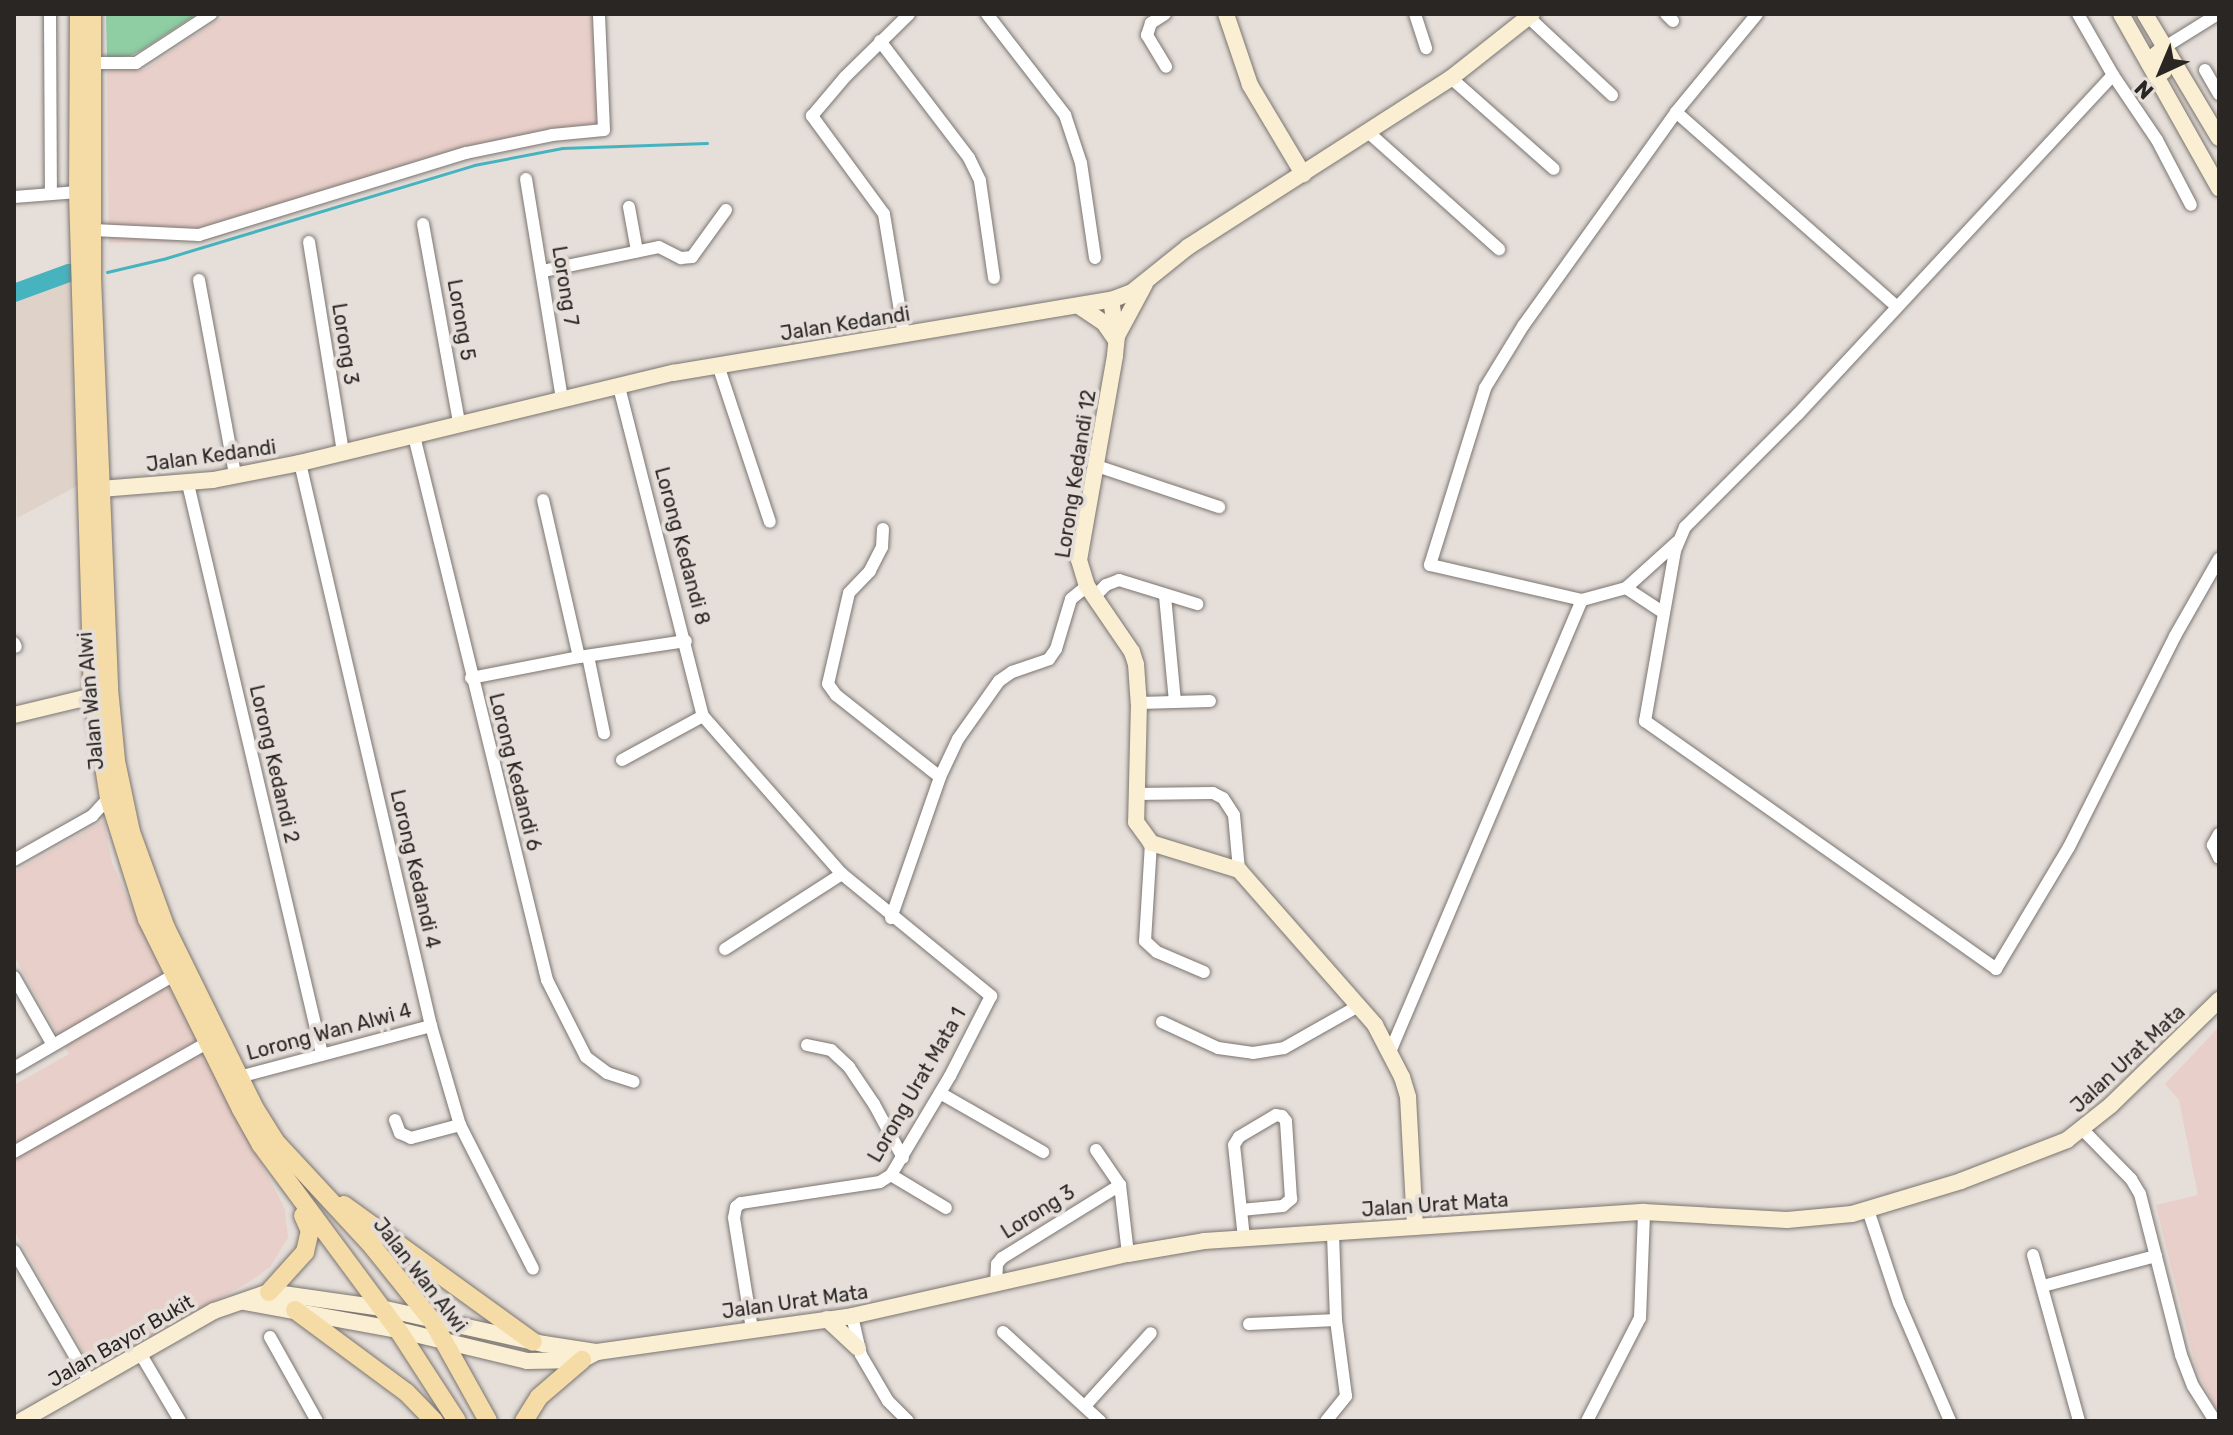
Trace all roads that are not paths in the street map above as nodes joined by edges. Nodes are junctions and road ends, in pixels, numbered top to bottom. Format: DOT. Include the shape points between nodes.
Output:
graph roads {
  1 [pos="50,14"];
  2 [pos="79,14"];
  3 [pos="92,14"];
  4 [pos="211,14"];
  5 [pos="599,14"];
  6 [pos="909,14"];
  7 [pos="987,14"];
  8 [pos="1165,14"];
  9 [pos="1226,14"];
  10 [pos="1415,14"];
  11 [pos="1757,14"];
  12 [pos="2078,14"];
  13 [pos="2121,14"];
  14 [pos="2145,14"];
  15 [pos="2218,14"];
  16 [pos="1528,15"];
  17 [pos="880,41"];
  18 [pos="2165,47"];
  19 [pos="1426,48"];
  20 [pos="92,63"];
  21 [pos="1166,67"];
  22 [pos="2205,70"];
  23 [pos="2113,75"];
  24 [pos="1451,78"];
  25 [pos="2219,94"];
  26 [pos="1612,95"];
  27 [pos="1676,112"];
  28 [pos="1368,132"];
  29 [pos="2219,138"];
  30 [pos="1554,169"];
  31 [pos="1303,174"];
  32 [pos="2219,175"];
  33 [pos="526,179"];
  34 [pos="2219,188"];
  35 [pos="78,192"];
  36 [pos="51,194"];
  37 [pos="14,197"];
  38 [pos="2191,205"];
  39 [pos="629,207"];
  40 [pos="726,210"];
  41 [pos="423,224"];
  42 [pos="93,230"];
  43 [pos="309,242"];
  44 [pos="1499,249"];
  45 [pos="637,251"];
  46 [pos="1095,258"];
  47 [pos="543,271"];
  48 [pos="86,272"];
  49 [pos="994,278"];
  50 [pos="199,280"];
  51 [pos="1146,282"];
  52 [pos="1111,300"];
  53 [pos="1079,306"];
  54 [pos="1896,306"];
  55 [pos="904,335"];
  56 [pos="1117,343"];
  57 [pos="718,365"];
  58 [pos="619,387"];
  59 [pos="562,400"];
  60 [pos="459,422"];
  61 [pos="414,436"];
  62 [pos="343,452"];
  63 [pos="300,463"];
  64 [pos="1097,466"];
  65 [pos="235,475"];
  66 [pos="188,484"];
  67 [pos="95,489"];
  68 [pos="543,500"];
  69 [pos="1219,507"];
  70 [pos="770,522"];
  71 [pos="883,529"];
  72 [pos="1679,541"];
  73 [pos="2219,559"];
  74 [pos="1626,588"];
  75 [pos="1090,592"];
  76 [pos="1165,596"];
  77 [pos="1582,600"];
  78 [pos="1197,604"];
  79 [pos="1664,613"];
  80 [pos="686,641"];
  81 [pos="583,656"];
  82 [pos="471,678"];
  83 [pos="93,696"];
  84 [pos="1175,701"];
  85 [pos="1210,701"];
  86 [pos="1139,703"];
  87 [pos="14,715"];
  88 [pos="703,716"];
  89 [pos="604,733"];
  90 [pos="622,760"];
  91 [pos="940,777"];
  92 [pos="1135,794"];
  93 [pos="109,798"];
  94 [pos="2219,834"];
  95 [pos="1151,843"];
  96 [pos="2219,858"];
  97 [pos="14,860"];
  98 [pos="1239,870"];
  99 [pos="842,874"];
  100 [pos="891,918"];
  101 [pos="725,949"];
  102 [pos="1204,972"];
  103 [pos="174,975"];
  104 [pos="14,977"];
  105 [pos="2219,1000"];
  106 [pos="1360,1005"];
  107 [pos="1162,1022"];
  108 [pos="431,1026"];
  109 [pos="207,1043"];
  110 [pos="53,1045"];
  111 [pos="807,1045"];
  112 [pos="1390,1052"];
  113 [pos="322,1054"];
  114 [pos="14,1068"];
  115 [pos="239,1077"];
  116 [pos="634,1082"];
  117 [pos="940,1093"];
  118 [pos="395,1120"];
  119 [pos="460,1125"];
  120 [pos="2083,1130"];
  121 [pos="1096,1150"];
  122 [pos="14,1152"];
  123 [pos="1043,1152"];
  124 [pos="903,1158"];
  125 [pos="891,1175"];
  126 [pos="284,1177"];
  127 [pos="1120,1185"];
  128 [pos="328,1195"];
  129 [pos="946,1208"];
  130 [pos="1241,1210"];
  131 [pos="1868,1210"];
  132 [pos="1644,1212"];
  133 [pos="1415,1227"];
  134 [pos="1333,1233"];
  135 [pos="1244,1237"];
  136 [pos="14,1251"];
  137 [pos="1128,1254"];
  138 [pos="2033,1255"];
  139 [pos="2156,1256"];
  140 [pos="533,1269"];
  141 [pos="996,1284"];
  142 [pos="2043,1286"];
  143 [pos="269,1292"];
  144 [pos="244,1302"];
  145 [pos="381,1308"];
  146 [pos="295,1310"];
  147 [pos="852,1316"];
  148 [pos="827,1319"];
  149 [pos="1336,1320"];
  150 [pos="433,1322"];
  151 [pos="1249,1324"];
  152 [pos="752,1329"];
  153 [pos="398,1330"];
  154 [pos="1003,1332"];
  155 [pos="1151,1333"];
  156 [pos="270,1337"];
  157 [pos="533,1342"];
  158 [pos="447,1343"];
  159 [pos="858,1348"];
  160 [pos="140,1353"];
  161 [pos="589,1356"];
  162 [pos="90,1382"];
  163 [pos="1085,1406"];
  164 [pos="893,1416"];
  165 [pos="39,1417"];
  166 [pos="1098,1420"];
  167 [pos="21,1421"];
  168 [pos="180,1421"];
  169 [pos="317,1421"];
  170 [pos="434,1421"];
  171 [pos="457,1421"];
  172 [pos="488,1421"];
  173 [pos="524,1421"];
  174 [pos="908,1421"];
  175 [pos="1326,1421"];
  176 [pos="1587,1421"];
  177 [pos="1950,1421"];
  178 [pos="2079,1421"];
  179 [pos="2215,1421"];
  1 -- 36 [label="street"];
  2 -- 35 [label="main road, Jalan Wan Alwi"];
  3 -- 20 [label="main road, Jalan Wan Alwi"];
  4 -- 20 [label="street" via="136,63"];
  5 -- 42 [label="street" via="604,130 466,153 199,235"];
  6 -- 17 [label="street"];
  7 -- 46 [label="street" via="1065,115 1081,163"];
  8 -- 21 [label="street" via="1151,23 1147,35"];
  9 -- 31 [label="street" via="1263,113"];
  10 -- 19 [label="street"];
  11 -- 27 [label="street"];
  12 -- 23 [label="street"];
  13 -- 34 [label="street"];
  14 -- 18 [label="street"];
  15 -- 18 [label="street"];
  16 -- 24 [label="street, Jalan Kedandi"];
  16 -- 26 [label="street"];
  17 -- 49 [label="street" via="969,158 980,181"];
  17 -- 55 [label="street" via="812,116 884,214"];
  18 -- 29 [label="street"];
  18 -- 32 [label="street" via="2158,51 2158,59"];
  20 -- 42 [label="main road, Jalan Wan Alwi"];
  22 -- 25 [label="street"];
  23 -- 38 [label="street" via="2157,140"];
  23 -- 54 [label="street"];
  24 -- 28 [label="street, Jalan Kedandi"];
  24 -- 30 [label="street"];
  27 -- 54 [label="street"];
  27 -- 77 [label="street" via="1523,326 1485,388 1430,565"];
  28 -- 31 [label="street, Jalan Kedandi"];
  28 -- 44 [label="street"];
  31 -- 51 [label="street, Jalan Kedandi" via="1188,247"];
  33 -- 47 [label="street, Lorong 7"];
  35 -- 36 [label="street"];
  35 -- 48 [label="main road, Jalan Wan Alwi"];
  36 -- 37 [label="street"];
  39 -- 45 [label="street"];
  40 -- 45 [label="street" via="692,257 681,258 664,248"];
  41 -- 60 [label="street, Lorong 5"];
  42 -- 48 [label="main road, Jalan Wan Alwi"];
  43 -- 62 [label="street, Lorong 3"];
  45 -- 47 [label="street"];
  47 -- 59 [label="street, Lorong 7"];
  48 -- 67 [label="main road, Jalan Wan Alwi"];
  50 -- 65 [label="street"];
  51 -- 52 [label="street, Jalan Kedandi"];
  51 -- 56 [label="street"];
  52 -- 53 [label="street, Jalan Kedandi"];
  52 -- 56 [label="street, Lorong Kedandi 12"];
  53 -- 55 [label="street, Jalan Kedandi"];
  53 -- 56 [label="street" via="1110,330"];
  54 -- 72 [label="street" via="1798,414 1700,510"];
  55 -- 57 [label="street, Jalan Kedandi"];
  56 -- 64 [label="street, Lorong Kedandi 12"];
  57 -- 58 [label="street, Jalan Kedandi"];
  57 -- 70 [label="street"];
  58 -- 59 [label="street, Jalan Kedandi"];
  58 -- 80 [label="street, Lorong Kedandi 8"];
  59 -- 60 [label="street, Jalan Kedandi"];
  60 -- 61 [label="street, Jalan Kedandi"];
  61 -- 62 [label="street, Jalan Kedandi"];
  61 -- 82 [label="street, Lorong Kedandi 6"];
  62 -- 63 [label="street, Jalan Kedandi"];
  63 -- 65 [label="street, Jalan Kedandi"];
  63 -- 108 [label="street, Lorong Kedandi 4"];
  64 -- 69 [label="street"];
  64 -- 75 [label="street, Lorong Kedandi 12" via="1079,560"];
  65 -- 66 [label="street, Jalan Kedandi"];
  66 -- 67 [label="street, Jalan Kedandi"];
  66 -- 113 [label="street, Lorong Kedandi 2"];
  67 -- 83 [label="main road, Jalan Wan Alwi"];
  67 -- 115 [label="main road, Jalan Wan Alwi" via="112,729 129,821 166,928"];
  68 -- 81 [label="street"];
  71 -- 91 [label="street" via="882,547 870,571 849,593 828,684"];
  72 -- 74 [label="street"];
  72 -- 79 [label="street"];
  73 -- 79 [label="street" via="2069,847 1996,969 1645,721"];
  74 -- 77 [label="street"];
  74 -- 79 [label="street"];
  75 -- 76 [label="street" via="1119,580"];
  75 -- 86 [label="street" via="1132,652"];
  75 -- 91 [label="street, Lorong Kedandi 12" via="1071,599 1049,659 1012,672 989,692"];
  76 -- 78 [label="street"];
  76 -- 84 [label="street"];
  77 -- 112 [label="street"];
  80 -- 81 [label="street"];
  80 -- 88 [label="street, Lorong Kedandi 8"];
  81 -- 82 [label="street"];
  81 -- 89 [label="street"];
  82 -- 116 [label="street, Lorong Kedandi 6" via="553,998 586,1057 607,1073"];
  83 -- 87 [label="street"];
  83 -- 93 [label="main road, Jalan Wan Alwi"];
  84 -- 85 [label="street"];
  84 -- 86 [label="street"];
  86 -- 92 [label="street"];
  88 -- 90 [label="street"];
  88 -- 99 [label="street, Lorong Urat Mata 1"];
  91 -- 100 [label="street, Lorong Kedandi 12"];
  92 -- 95 [label="street" via="1139,830"];
  92 -- 98 [label="street" via="1213,793 1223,798 1234,815"];
  93 -- 97 [label="street" via="92,816"];
  93 -- 103 [label="main road, Jalan Wan Alwi" via="133,880"];
  94 -- 96 [label="street" via="2213,845"];
  95 -- 98 [label="street"];
  95 -- 102 [label="street" via="1145,941 1157,952"];
  98 -- 106 [label="street"];
  99 -- 100 [label="street, Lorong Urat Mata 1"];
  99 -- 101 [label="street"];
  100 -- 117 [label="street, Lorong Urat Mata 1" via="991,996"];
  103 -- 109 [label="main road, Jalan Wan Alwi"];
  103 -- 110 [label="street"];
  104 -- 110 [label="street"];
  105 -- 120 [label="street, Jalan Urat Mata"];
  106 -- 107 [label="street" via="1284,1048 1253,1053 1218,1048"];
  106 -- 112 [label="street"];
  108 -- 113 [label="street, Lorong Wan Alwi 4"];
  108 -- 119 [label="street, Lorong Kedandi 4"];
  109 -- 122 [label="street"];
  109 -- 126 [label="main road, Jalan Wan Alwi" via="247,1121"];
  110 -- 114 [label="street"];
  111 -- 124 [label="street" via="831,1050 849,1067"];
  112 -- 133 [label="street" via="1408,1097"];
  113 -- 115 [label="street, Lorong Wan Alwi 4"];
  115 -- 128 [label="main road, Jalan Wan Alwi" via="275,1141"];
  117 -- 123 [label="street"];
  117 -- 124 [label="street, Lorong Urat Mata 1"];
  118 -- 119 [label="street" via="400,1133 411,1138"];
  119 -- 140 [label="street, Lorong Kedandi 4"];
  120 -- 131 [label="street, Jalan Urat Mata" via="2017,1161"];
  120 -- 139 [label="street" via="2136,1187"];
  121 -- 127 [label="street"];
  124 -- 125 [label="street, Lorong Urat Mata 1"];
  125 -- 129 [label="street"];
  125 -- 152 [label="street, Lorong Urat Mata 1" via="880,1182 736,1207"];
  126 -- 143 [label="main road" via="308,1224 309,1241 296,1265"];
  126 -- 145 [label="main road, Jalan Wan Alwi"];
  127 -- 137 [label="street"];
  127 -- 141 [label="street, Lorong 3" via="1002,1258"];
  128 -- 150 [label="main road, Jalan Wan Alwi"];
  128 -- 157 [label="main road"];
  130 -- 130 [label="street" via="1236,1141 1282,1116 1291,1199 1283,1206"];
  130 -- 135 [label="street"];
  131 -- 132 [label="street, Jalan Urat Mata" via="1797,1220"];
  131 -- 177 [label="street" via="1899,1303"];
  132 -- 133 [label="street, Jalan Urat Mata"];
  132 -- 176 [label="street" via="1640,1318"];
  133 -- 134 [label="street, Jalan Urat Mata"];
  134 -- 135 [label="street, Jalan Urat Mata"];
  134 -- 149 [label="street"];
  135 -- 137 [label="street, Jalan Urat Mata"];
  136 -- 162 [label="street"];
  137 -- 141 [label="street, Jalan Urat Mata"];
  138 -- 142 [label="street"];
  139 -- 142 [label="street"];
  139 -- 179 [label="street" via="2187,1371"];
  141 -- 147 [label="street, Jalan Urat Mata"];
  142 -- 178 [label="street"];
  143 -- 144 [label="street, Jalan Bayor Bukit"];
  143 -- 145 [label="street"];
  144 -- 146 [label="street"];
  144 -- 160 [label="street, Jalan Bayor Bukit" via="214,1311"];
  145 -- 150 [label="street"];
  145 -- 153 [label="main road, Jalan Wan Alwi"];
  146 -- 153 [label="street"];
  146 -- 170 [label="main road" via="407,1393"];
  147 -- 148 [label="street, Jalan Urat Mata"];
  147 -- 159 [label="street"];
  148 -- 152 [label="street, Jalan Urat Mata"];
  148 -- 159 [label="street"];
  149 -- 151 [label="street"];
  149 -- 175 [label="street" via="1346,1396"];
  150 -- 157 [label="street"];
  150 -- 158 [label="main road, Jalan Wan Alwi"];
  152 -- 161 [label="street, Jalan Urat Mata"];
  153 -- 158 [label="street"];
  153 -- 171 [label="main road, Jalan Wan Alwi"];
  154 -- 163 [label="street"];
  155 -- 163 [label="street"];
  156 -- 169 [label="street"];
  157 -- 161 [label="street"];
  158 -- 161 [label="street" via="527,1361"];
  158 -- 172 [label="main road, Jalan Wan Alwi"];
  159 -- 164 [label="street"];
  160 -- 162 [label="street, Jalan Bayor Bukit"];
  160 -- 168 [label="street"];
  161 -- 173 [label="main road" via="539,1397"];
  162 -- 165 [label="street, Jalan Bayor Bukit"];
  163 -- 166 [label="street"];
  164 -- 174 [label="street"];
  165 -- 167 [label="street, Jalan Bayor Bukit"];
}
